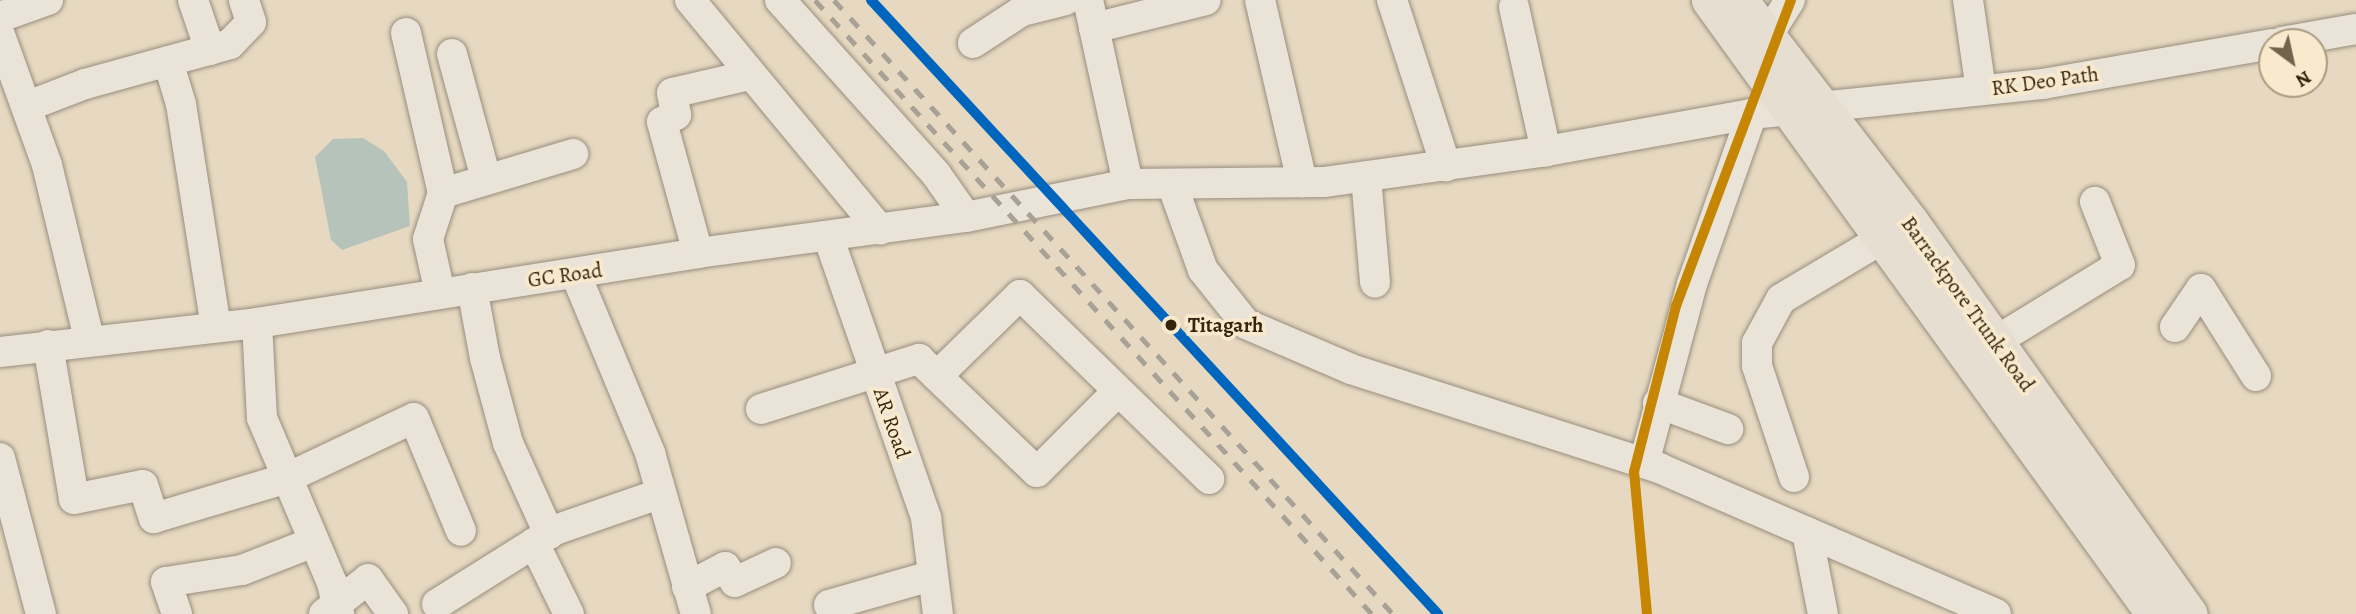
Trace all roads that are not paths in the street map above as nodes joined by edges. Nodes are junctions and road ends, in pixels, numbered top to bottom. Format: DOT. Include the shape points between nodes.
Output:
graph roads {
  1 [pos="48,0"];
  2 [pos="193,0"];
  3 [pos="244,0"];
  4 [pos="690,0"];
  5 [pos="780,0"];
  6 [pos="1066,0"];
  7 [pos="1206,0"];
  8 [pos="1260,0"];
  9 [pos="1392,0"];
  10 [pos="1710,0"];
  11 [pos="1739,0"];
  12 [pos="1790,0"];
  13 [pos="1968,0"];
  14 [pos="1514,7"];
  15 [pos="1091,14"];
  16 [pos="0,17"];
  17 [pos="2356,29"];
  18 [pos="407,33"];
  19 [pos="2328,34"];
  20 [pos="0,35"];
  21 [pos="1766,38"];
  22 [pos="973,43"];
  23 [pos="2258,46"];
  24 [pos="210,50"];
  25 [pos="452,54"];
  26 [pos="168,61"];
  27 [pos="750,75"];
  28 [pos="1981,90"];
  29 [pos="28,106"];
  30 [pos="1785,109"];
  31 [pos="1546,151"];
  32 [pos="573,155"];
  33 [pos="1446,166"];
  34 [pos="1366,177"];
  35 [pos="486,178"];
  36 [pos="1302,183"];
  37 [pos="1128,184"];
  38 [pos="1172,184"];
  39 [pos="443,193"];
  40 [pos="2095,202"];
  41 [pos="966,217"];
  42 [pos="880,230"];
  43 [pos="1897,230"];
  44 [pos="828,236"];
  45 [pos="698,253"];
  46 [pos="576,275"];
  47 [pos="1375,283"];
  48 [pos="472,288"];
  49 [pos="440,293"];
  50 [pos="257,323"];
  51 [pos="216,327"];
  52 [pos="2175,327"];
  53 [pos="89,339"];
  54 [pos="1996,341"];
  55 [pos="48,345"];
  56 [pos="0,352"];
  57 [pos="874,372"];
  58 [pos="937,376"];
  59 [pos="2256,376"];
  60 [pos="1117,392"];
  61 [pos="1658,404"];
  62 [pos="761,409"];
  63 [pos="1728,429"];
  64 [pos="0,458"];
  65 [pos="1644,463"];
  66 [pos="1794,477"];
  67 [pos="287,478"];
  68 [pos="1209,479"];
  69 [pos="659,494"];
  70 [pos="461,531"];
  71 [pos="1807,532"];
  72 [pos="541,538"];
  73 [pos="314,542"];
  74 [pos="776,563"];
  75 [pos="931,576"];
  76 [pos="691,601"];
  77 [pos="437,604"];
  78 [pos="829,605"];
  79 [pos="333,611"];
  80 [pos="41,614"];
  81 [pos="177,614"];
  82 [pos="393,614"];
  83 [pos="569,614"];
  84 [pos="937,614"];
  85 [pos="1823,614"];
  86 [pos="1996,614"];
  87 [pos="2155,614"];
  88 [pos="2189,614"];
  1 -- 16 [label="street"];
  2 -- 24 [label="street"];
  3 -- 24 [label="street" via="251,22 243,36"];
  4 -- 27 [label="street"];
  5 -- 41 [label="street" via="936,174"];
  6 -- 22 [label="street" via="1021,10"];
  7 -- 15 [label="street"];
  8 -- 36 [label="street"];
  9 -- 33 [label="street"];
  10 -- 30 [label="main road, Barrackpore Trunk Road"];
  11 -- 21 [label="main road, Barrackpore Trunk Road"];
  12 -- 21 [label="street"];
  13 -- 28 [label="street"];
  14 -- 31 [label="street"];
  15 -- 37 [label="street"];
  17 -- 19 [label="street"];
  18 -- 39 [label="street"];
  20 -- 29 [label="street"];
  21 -- 30 [label="main road, Barrackpore Trunk Road"];
  23 -- 28 [label="street, RK Deo Path" via="2043,84"];
  24 -- 26 [label="street"];
  25 -- 35 [label="street"];
  26 -- 29 [label="street" via="85,84"];
  26 -- 51 [label="street" via="181,104"];
  27 -- 42 [label="street"];
  27 -- 45 [label="street" via="672,93 676,115 662,122"];
  28 -- 30 [label="street, RK Deo Path"];
  29 -- 53 [label="street"];
  30 -- 31 [label="street, RK Deo Path"];
  30 -- 43 [label="main road, Barrackpore Trunk Road"];
  30 -- 61 [label="street" via="1692,284"];
  31 -- 33 [label="street, RK Deo Path"];
  32 -- 35 [label="street"];
  33 -- 34 [label="street, GC Road"];
  34 -- 36 [label="street, GC Road"];
  34 -- 47 [label="street"];
  35 -- 39 [label="street"];
  36 -- 38 [label="street, GC Road"];
  37 -- 38 [label="street, GC Road"];
  37 -- 41 [label="street, GC Road"];
  38 -- 65 [label="street" via="1203,270 1246,324 1351,369"];
  39 -- 49 [label="street" via="428,239"];
  40 -- 54 [label="street" via="2119,265"];
  41 -- 42 [label="street, GC Road"];
  42 -- 44 [label="street, GC Road"];
  43 -- 54 [label="main road, Barrackpore Trunk Road"];
  43 -- 66 [label="street" via="1781,299 1757,343 1757,366"];
  43 -- 87 [label="main road, Barrackpore Trunk Road"];
  44 -- 45 [label="street, GC Road"];
  44 -- 57 [label="street, AR Road"];
  45 -- 46 [label="street, GC Road"];
  46 -- 48 [label="street, GC Road"];
  46 -- 69 [label="street" via="649,453"];
  48 -- 49 [label="street, GC Road"];
  48 -- 72 [label="street" via="508,443"];
  49 -- 50 [label="street, GC Road"];
  50 -- 51 [label="street, GC Road"];
  50 -- 67 [label="street" via="262,418"];
  51 -- 53 [label="street, GC Road"];
  52 -- 59 [label="street" via="2201,289"];
  53 -- 55 [label="street, GC Road"];
  54 -- 88 [label="main road, Barrackpore Trunk Road"];
  55 -- 56 [label="street, GC Road"];
  55 -- 67 [label="street" via="74,499 143,485 154,518"];
  57 -- 58 [label="street" via="919,359"];
  57 -- 62 [label="street"];
  57 -- 75 [label="street, AR Road" via="926,517"];
  58 -- 60 [label="street" via="1037,472"];
  58 -- 60 [label="street" via="1020,295"];
  60 -- 68 [label="street"];
  61 -- 63 [label="street"];
  61 -- 65 [label="street"];
  64 -- 80 [label="street"];
  65 -- 71 [label="street"];
  67 -- 70 [label="street" via="414,418"];
  67 -- 73 [label="street"];
  69 -- 72 [label="street"];
  69 -- 76 [label="street"];
  71 -- 85 [label="street"];
  71 -- 86 [label="street"];
  72 -- 77 [label="street"];
  72 -- 83 [label="street"];
  73 -- 79 [label="street" via="332,583"];
  73 -- 81 [label="street" via="242,570 166,582"];
  74 -- 76 [label="street" via="735,582 725,567"];
  75 -- 78 [label="street"];
  75 -- 84 [label="street, AR Road"];
  79 -- 82 [label="street" via="368,579"];
}
